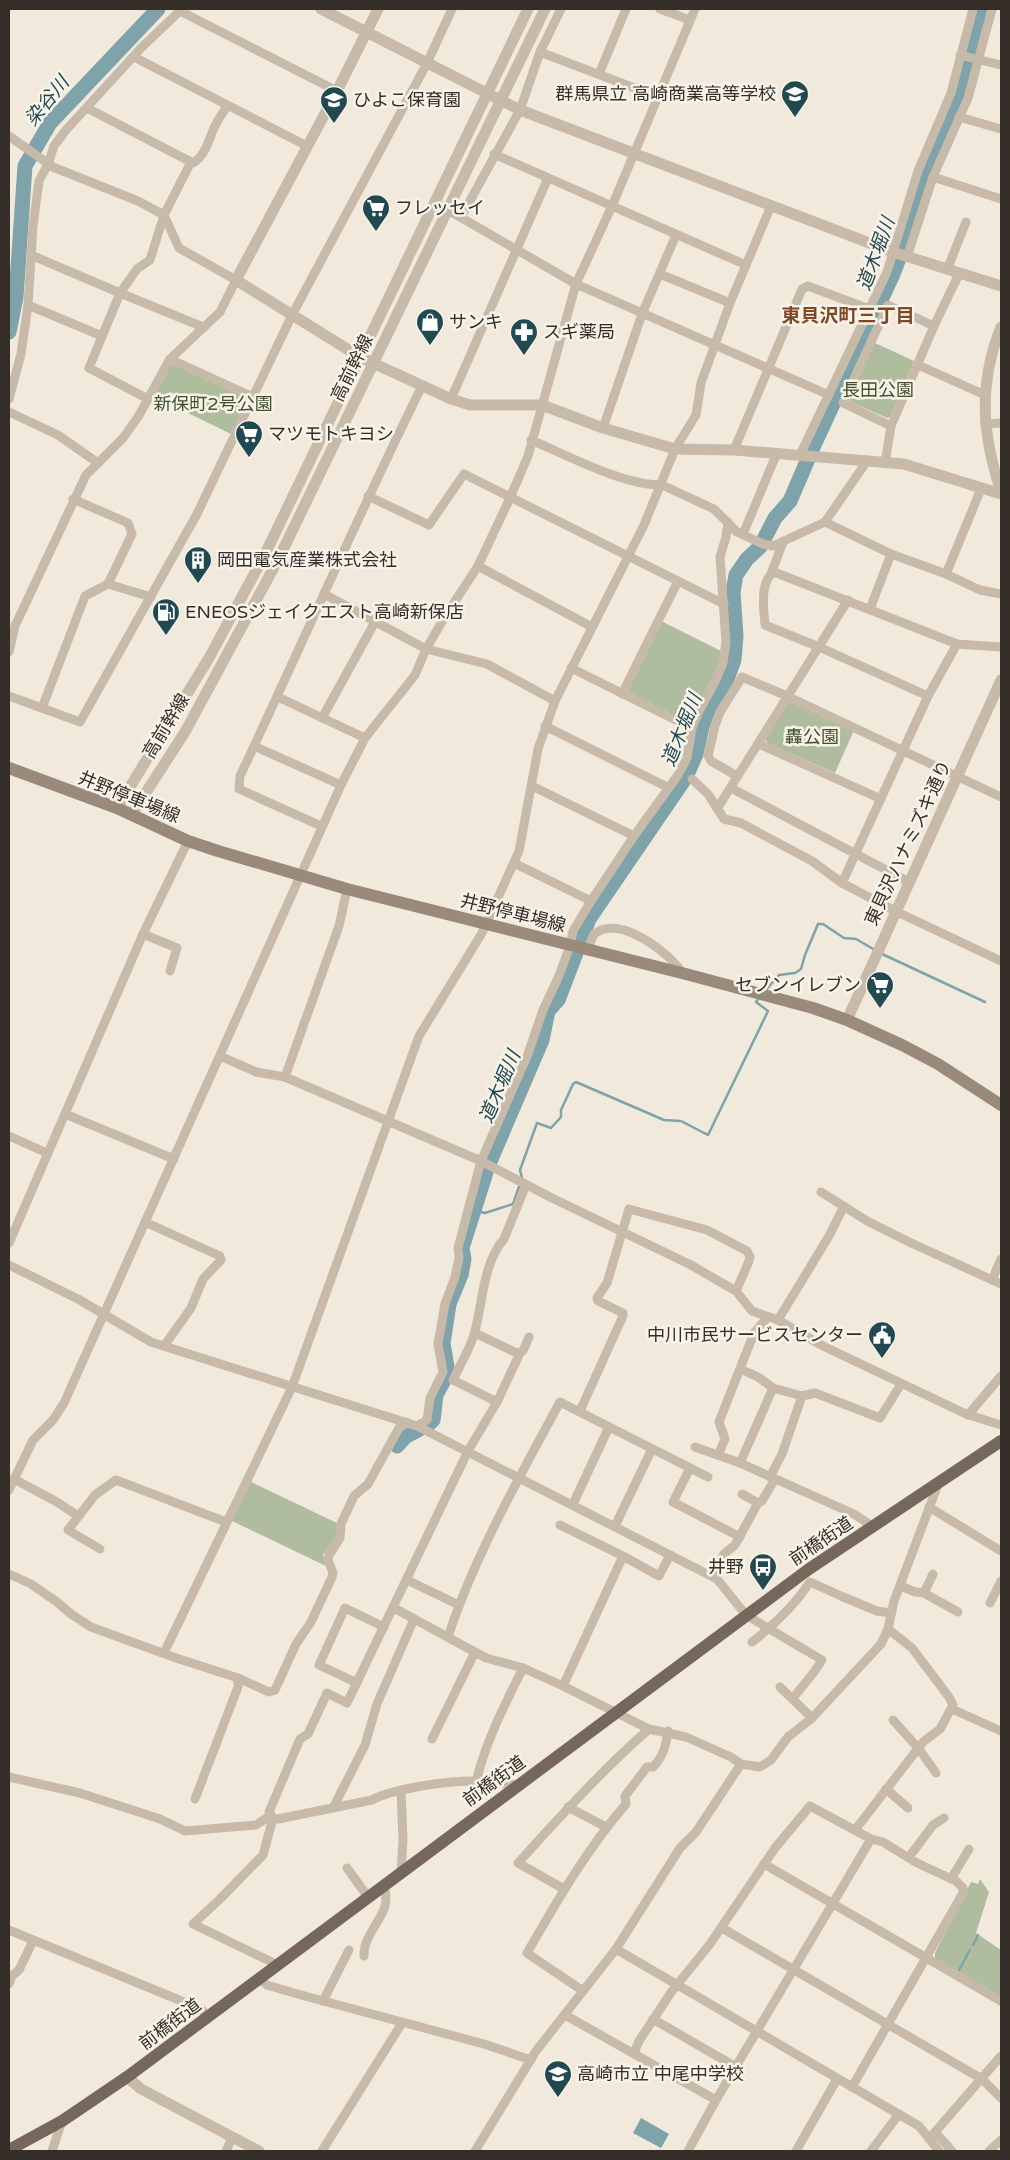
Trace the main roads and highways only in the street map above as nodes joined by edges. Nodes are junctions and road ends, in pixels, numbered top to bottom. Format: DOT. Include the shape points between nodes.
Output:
graph roads {
  1 [pos="9,768"];
  2 [pos="1001,1105"];
  3 [pos="1001,1441"];
  4 [pos="9,2150"];
  1 -- 2 [label="main road, 井野停車場線" via="132,814 188,840 347,890 682,974 847,1020 938,1064"];
  3 -- 4 [label="main road, 前橋街道" via="746,1614 127,2077 62,2121"];
}
